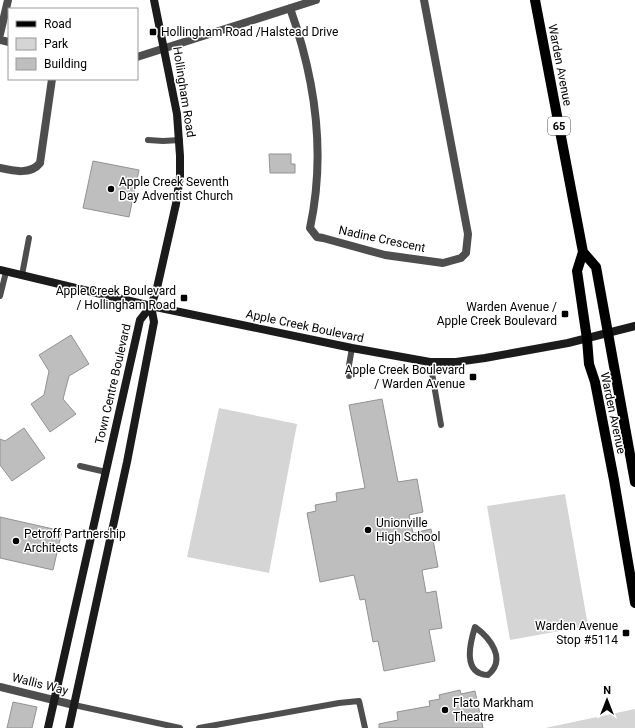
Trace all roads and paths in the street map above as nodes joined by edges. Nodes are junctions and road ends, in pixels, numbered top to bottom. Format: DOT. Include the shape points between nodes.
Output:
graph roads {
  1 [pos="8,0"];
  2 [pos="154,0"];
  3 [pos="316,0"];
  4 [pos="424,0"];
  5 [pos="535,0"];
  6 [pos="290,8"];
  7 [pos="0,34"];
  8 [pos="165,48"];
  9 [pos="138,57"];
  10 [pos="52,80"];
  11 [pos="148,140"];
  12 [pos="180,140"];
  13 [pos="0,168"];
  14 [pos="29,238"];
  15 [pos="583,252"];
  16 [pos="3,271"];
  17 [pos="22,275"];
  18 [pos="0,296"];
  19 [pos="151,306"];
  20 [pos="635,326"];
  21 [pos="608,333"];
  22 [pos="587,339"];
  23 [pos="352,348"];
  24 [pos="430,362"];
  25 [pos="349,376"];
  26 [pos="441,425"];
  27 [pos="80,466"];
  28 [pos="106,472"];
  29 [pos="635,482"];
  30 [pos="635,603"];
  31 [pos="475,626"];
  32 [pos="0,687"];
  33 [pos="54,701"];
  34 [pos="74,705"];
  35 [pos="48,728"];
  36 [pos="69,728"];
  37 [pos="180,728"];
  38 [pos="200,728"];
  39 [pos="364,728"];
  1 -- 7 [label="street"];
  2 -- 8 [label="main road, Hollingham Road"];
  3 -- 6 [label="street"];
  4 -- 6 [label="street, Nadine Crescent" via="468,234 466,253 462,258 443,263 385,254 317,237 310,228 317,171 318,135 310,75"];
  5 -- 15 [label="main road, Warden Avenue / 65"];
  6 -- 8 [label="street"];
  8 -- 9 [label="street"];
  8 -- 12 [label="main road, Hollingham Road"];
  10 -- 13 [label="street" via="40,163 37,167 25,171"];
  11 -- 12 [label="lane"];
  12 -- 19 [label="main road, Hollingham Road" via="180,176 176,204"];
  14 -- 17 [label="lane"];
  15 -- 21 [label="main road, Warden Avenue / 65" via="596,267"];
  15 -- 22 [label="main road, Warden Avenue / 65" via="577,271"];
  16 -- 17 [label="main road, Apple Creek Boulevard"];
  16 -- 18 [label="lane"];
  17 -- 19 [label="main road, Apple Creek Boulevard"];
  19 -- 23 [label="main road, Apple Creek Boulevard"];
  19 -- 28 [label="main road, Town Centre Boulevard" via="140,320"];
  19 -- 34 [label="main road" via="154,322 127,462"];
  20 -- 21 [label="main road, Apple Creek Boulevard"];
  21 -- 22 [label="main road, Apple Creek Boulevard"];
  21 -- 29 [label="main road, Warden Avenue / 65"];
  22 -- 24 [label="main road, Apple Creek Boulevard" via="485,358"];
  22 -- 30 [label="main road, Warden Avenue / 65" via="589,364 595,382 614,480"];
  23 -- 24 [label="main road, Apple Creek Boulevard"];
  23 -- 25 [label="lane"];
  24 -- 26 [label="lane"];
  27 -- 28 [label="lane"];
  28 -- 33 [label="main road, Town Centre Boulevard"];
  31 -- 31 [label="lane" via="469,654 470,662 477,672 488,675 496,665 496,651"];
  32 -- 33 [label="street, Wallis Way"];
  33 -- 34 [label="street, Wallis Way"];
  33 -- 35 [label="main road, Town Centre Boulevard"];
  34 -- 36 [label="main road"];
  34 -- 37 [label="lane"];
  38 -- 39 [label="lane" via="359,701"];
}
